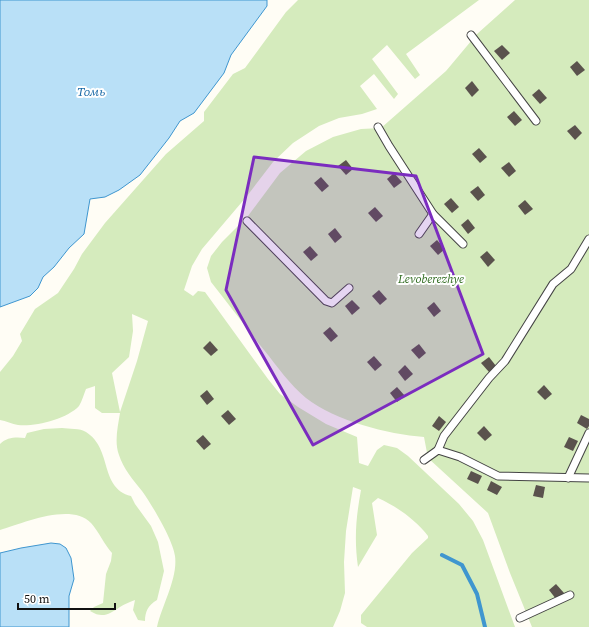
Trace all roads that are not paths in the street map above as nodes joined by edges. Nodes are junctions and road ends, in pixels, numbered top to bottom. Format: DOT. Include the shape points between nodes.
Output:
graph roads {
  1 [pos="471,35"];
  2 [pos="536,121"];
  3 [pos="378,126"];
  4 [pos="433,214"];
  5 [pos="248,221"];
  6 [pos="419,234"];
  7 [pos="589,239"];
  8 [pos="463,244"];
  9 [pos="349,288"];
  10 [pos="589,433"];
  11 [pos="438,450"];
  12 [pos="424,460"];
  13 [pos="568,478"];
  14 [pos="589,478"];
  15 [pos="570,595"];
  16 [pos="520,618"];
  1 -- 2 [label="lane"];
  3 -- 4 [label="lane"];
  4 -- 6 [label="lane"];
  4 -- 8 [label="lane"];
  5 -- 9 [label="lane" via="326,301 332,303"];
  7 -- 11 [label="lane" via="571,269 553,284 505,361 444,436"];
  10 -- 13 [label="lane"];
  11 -- 12 [label="lane"];
  11 -- 13 [label="lane" via="460,457 498,476"];
  13 -- 14 [label="lane"];
  15 -- 16 [label="lane"];
}
